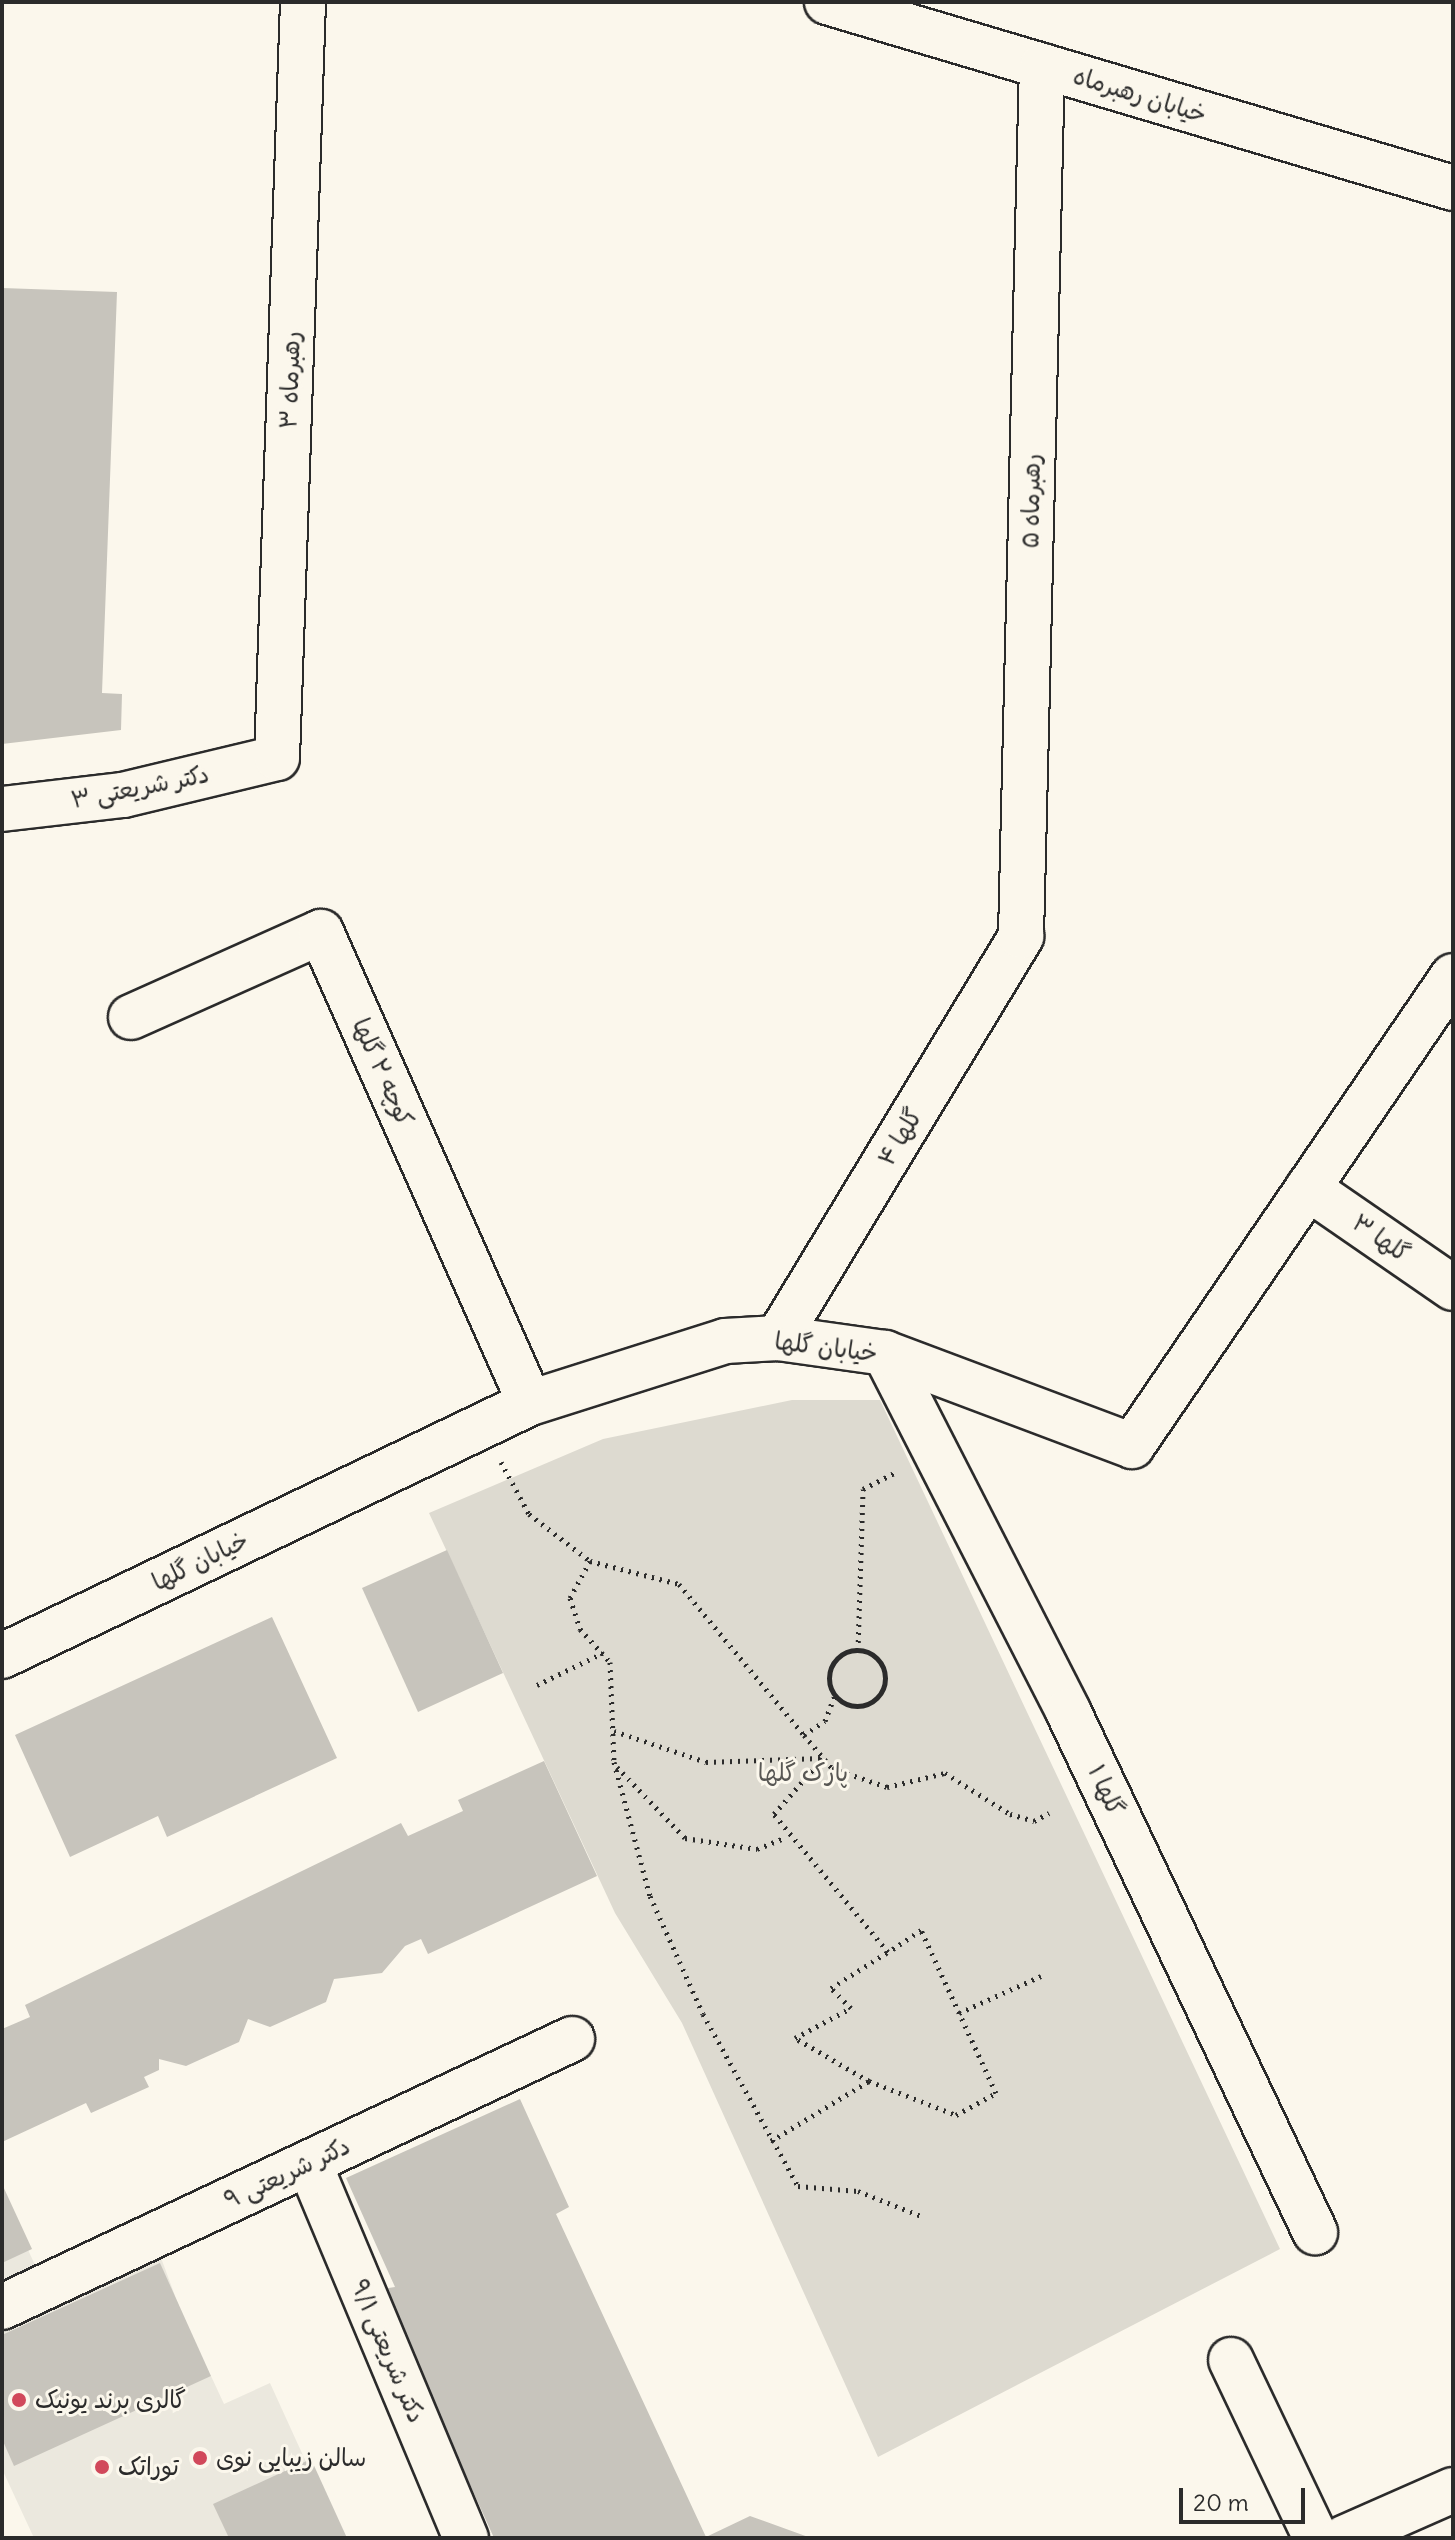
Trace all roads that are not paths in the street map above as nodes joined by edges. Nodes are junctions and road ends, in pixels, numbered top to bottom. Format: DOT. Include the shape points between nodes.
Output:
graph roads {
  1 [pos="303,2"];
  2 [pos="827,2"];
  3 [pos="1042,66"];
  4 [pos="1453,188"];
  5 [pos="277,758"];
  6 [pos="2,809"];
  7 [pos="1021,936"];
  8 [pos="1453,976"];
  9 [pos="131,1017"];
  10 [pos="1308,1188"];
  11 [pos="1453,1288"];
  12 [pos="778,1338"];
  13 [pos="885,1353"];
  14 [pos="530,1403"];
  15 [pos="2,1656"];
  16 [pos="572,2039"];
  17 [pos="309,2163"];
  18 [pos="1315,2232"];
  19 [pos="2,2307"];
  20 [pos="1231,2360"];
  21 [pos="1453,2490"];
  22 [pos="466,2538"];
  23 [pos="1316,2538"];
  24 [pos="1344,2538"];
  1 -- 5 [label="street, ۳ رهبرماه"];
  2 -- 3 [label="street, خیابان رهبرماه"];
  3 -- 4 [label="street, خیابان رهبرماه"];
  3 -- 7 [label="street, ۵ رهبرماه"];
  5 -- 6 [label="street, ۳ دکتر شریعتی" via="123,795"];
  7 -- 12 [label="street, ۴ گلها"];
  8 -- 10 [label="street, خیابان گلها"];
  9 -- 14 [label="street, کوچه ۲ گلها" via="321,932"];
  10 -- 11 [label="street, ۳ گلها"];
  10 -- 13 [label="street, خیابان گلها" via="1132,1446"];
  12 -- 13 [label="street, خیابان گلها"];
  12 -- 14 [label="street, خیابان گلها" via="725,1341"];
  13 -- 18 [label="street, ۱ گلها" via="1068,1711"];
  14 -- 15 [label="street, خیابان گلها"];
  16 -- 17 [label="street, دکتر شریعتی ۹"];
  17 -- 19 [label="street, دکتر شریعتی ۹"];
  17 -- 22 [label="street, دکتر شریعتی ۹/۱"];
  20 -- 23 [label="street"];
  21 -- 24 [label="street"];
}
